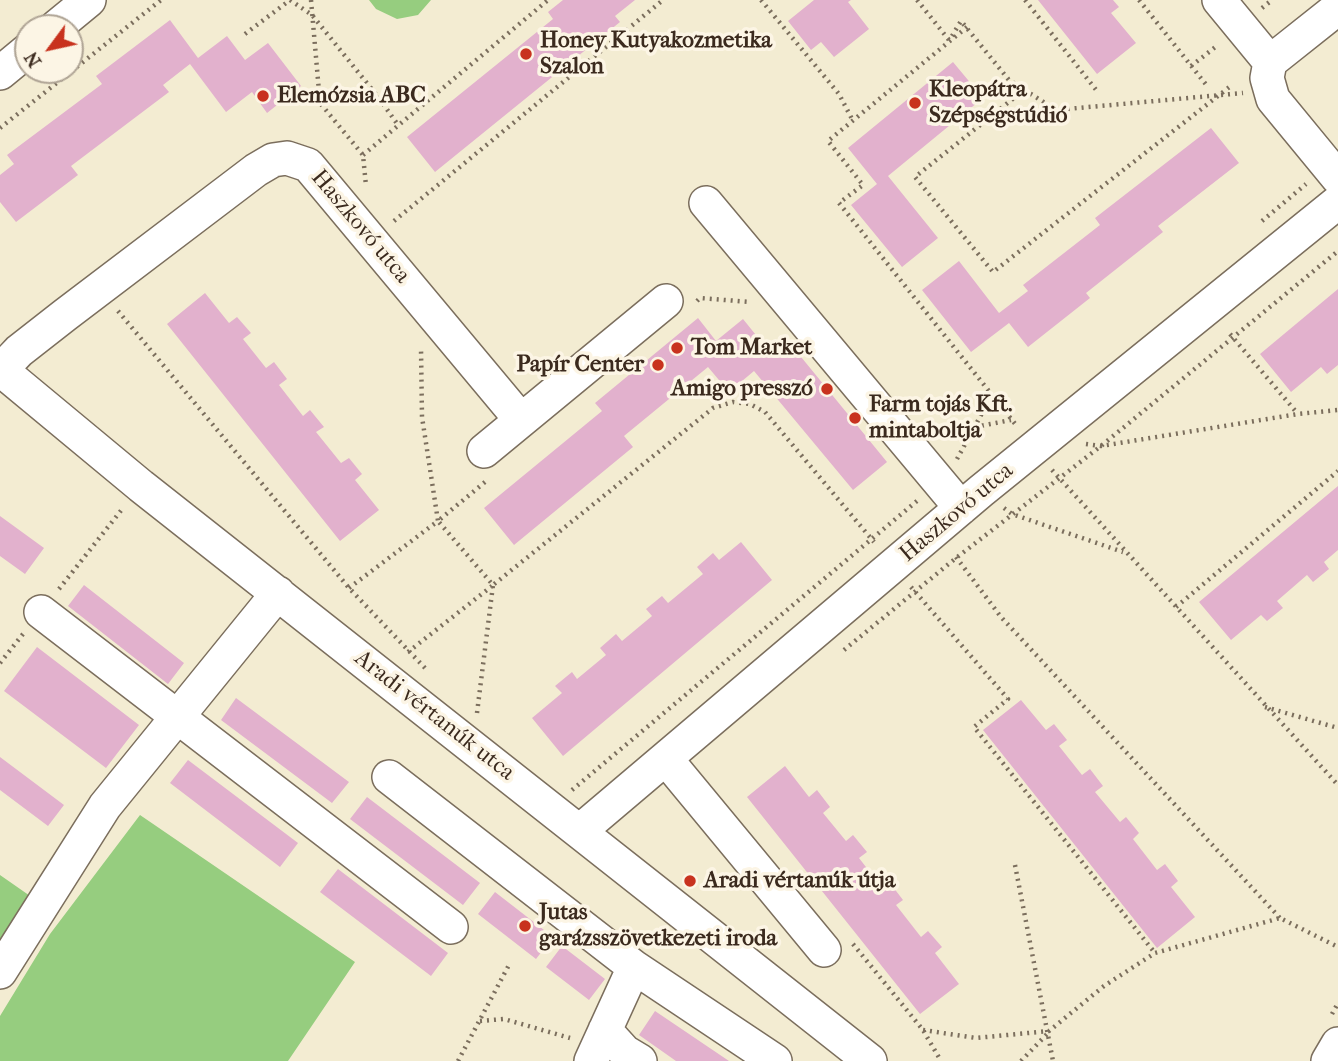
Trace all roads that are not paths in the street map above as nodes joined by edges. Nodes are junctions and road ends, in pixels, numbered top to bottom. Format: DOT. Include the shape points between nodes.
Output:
graph roads {
  1 [pos="89,0"];
  2 [pos="1219,0"];
  3 [pos="1338,8"];
  4 [pos="72,14"];
  5 [pos="14,62"];
  6 [pos="1270,62"];
  7 [pos="0,73"];
  8 [pos="1324,179"];
  9 [pos="1338,202"];
  10 [pos="706,203"];
  11 [pos="678,304"];
  12 [pos="1,370"];
  13 [pos="521,420"];
  14 [pos="487,464"];
  15 [pos="957,502"];
  16 [pos="278,593"];
  17 [pos="41,612"];
  18 [pos="177,717"];
  19 [pos="666,759"];
  20 [pos="389,777"];
  21 [pos="580,830"];
  22 [pos="451,928"];
  23 [pos="824,950"];
  24 [pos="634,967"];
  25 [pos="0,972"];
  26 [pos="605,1030"];
  27 [pos="1338,1044"];
  28 [pos="591,1061"];
  29 [pos="640,1061"];
  30 [pos="775,1061"];
  31 [pos="870,1061"];
  32 [pos="1328,1061"];
  1 -- 4 [label="street"];
  2 -- 6 [label="street"];
  3 -- 6 [label="street"];
  5 -- 7 [label="street"];
  6 -- 8 [label="street" via="1267,79 1273,99"];
  9 -- 15 [label="street, Haszkovó utca" via="1211,308 1032,432"];
  10 -- 15 [label="street"];
  11 -- 13 [label="street"];
  12 -- 13 [label="street, Haszkovó utca" via="65,315 273,160 287,158 308,164"];
  12 -- 16 [label="street, Aradi vértanúk utca"];
  13 -- 14 [label="street"];
  15 -- 19 [label="street, Haszkovó utca" via="894,565"];
  16 -- 18 [label="street"];
  16 -- 21 [label="street, Aradi vértanúk utca"];
  17 -- 18 [label="street"];
  18 -- 22 [label="street"];
  18 -- 25 [label="street" via="105,806"];
  19 -- 21 [label="street, Haszkovó utca"];
  19 -- 23 [label="street"];
  20 -- 24 [label="street"];
  21 -- 31 [label="street, Aradi vértanúk utca"];
  24 -- 26 [label="street"];
  24 -- 30 [label="street"];
  26 -- 28 [label="street"];
  26 -- 29 [label="street"];
  27 -- 32 [label="street"];
}
